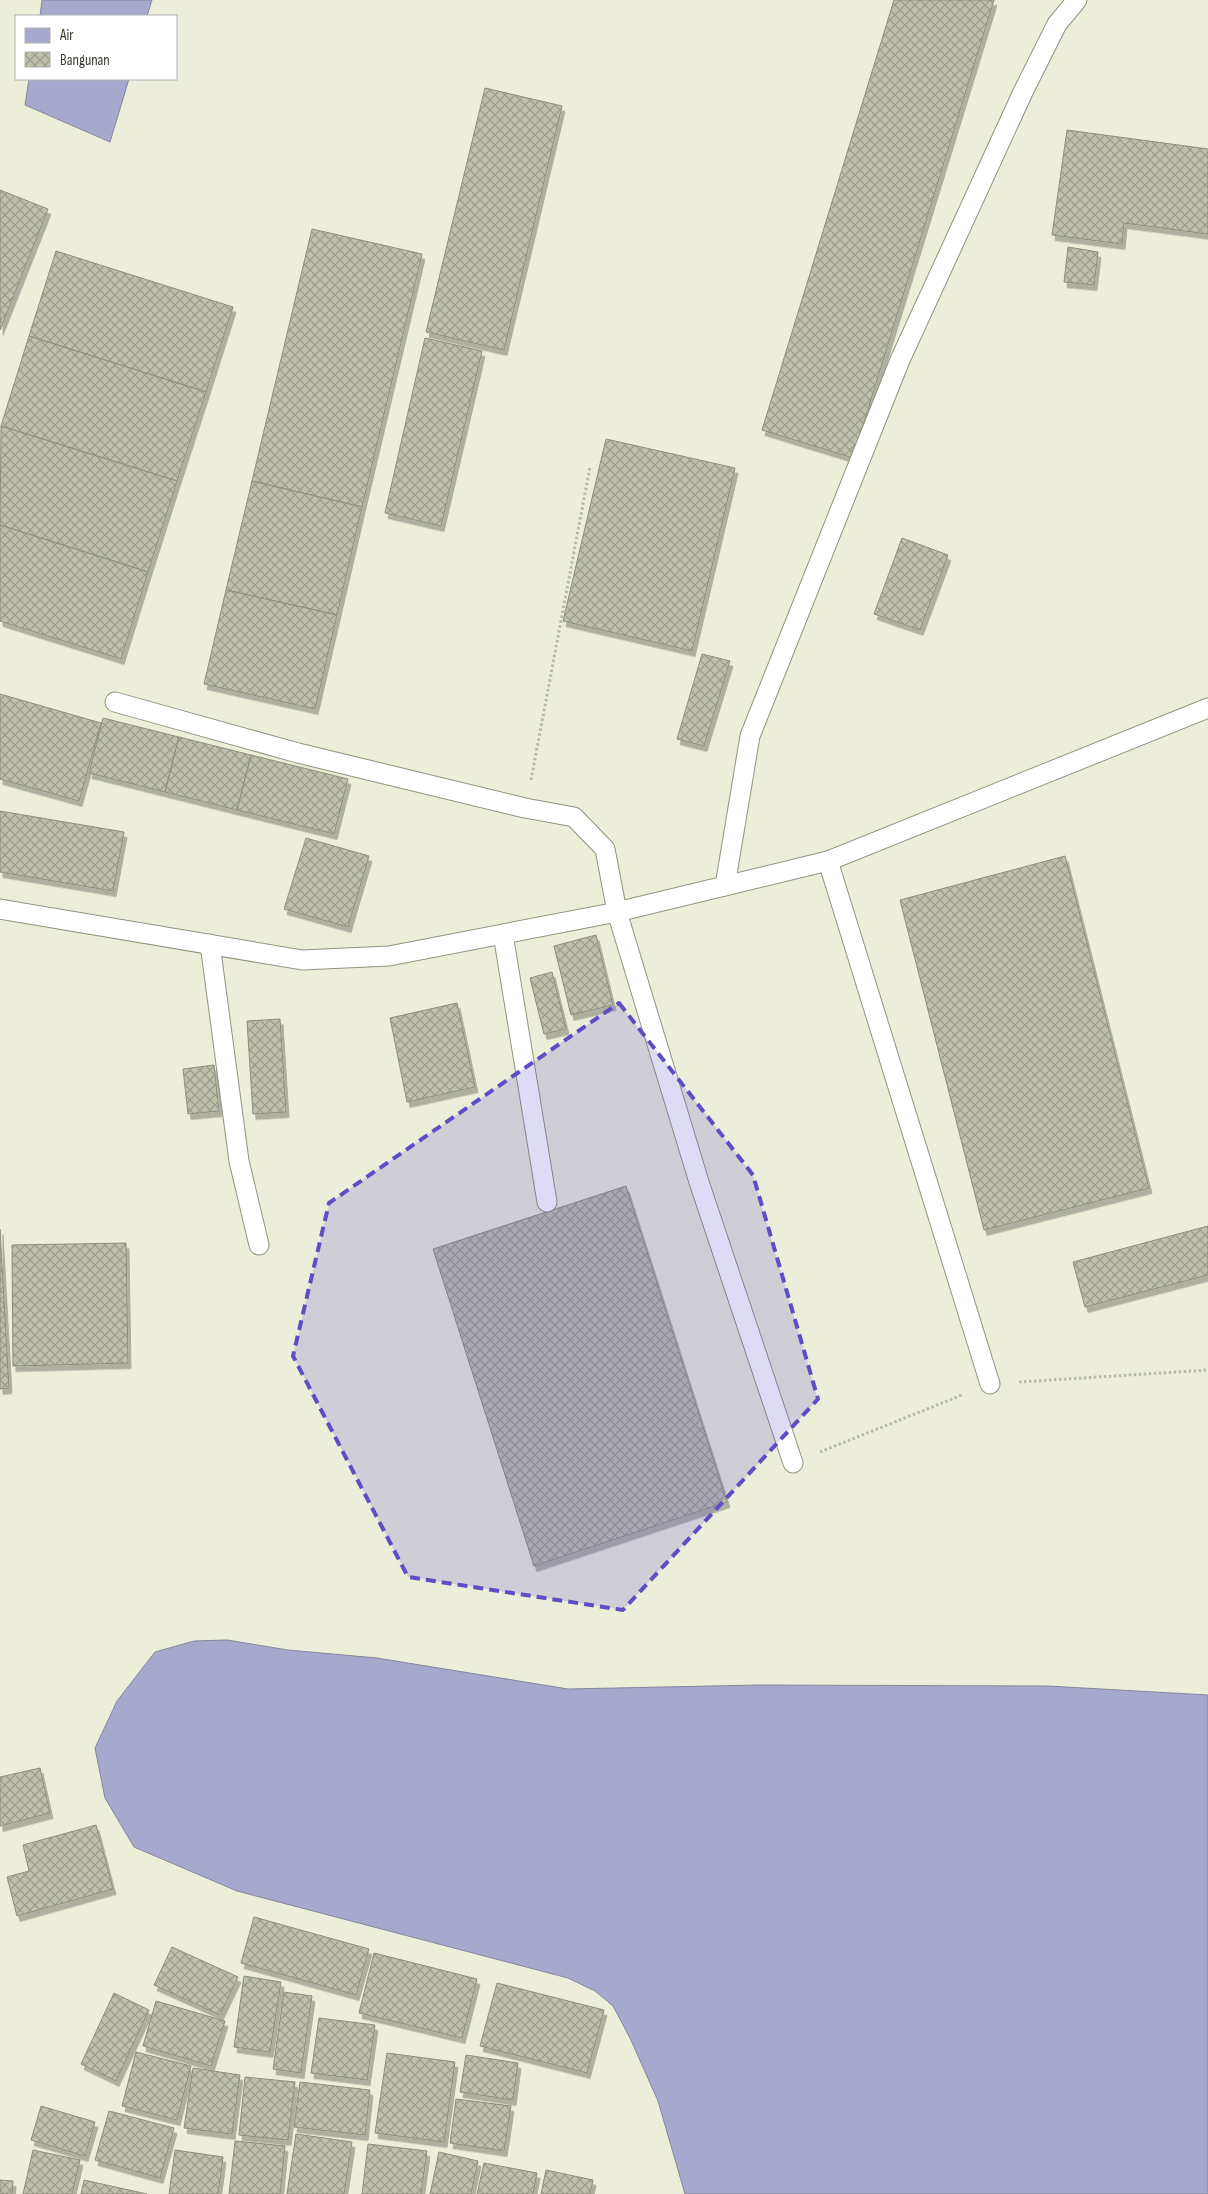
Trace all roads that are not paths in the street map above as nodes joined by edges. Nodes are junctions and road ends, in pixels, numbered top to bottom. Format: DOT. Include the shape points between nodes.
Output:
graph roads {
  1 [pos="1077,0"];
  2 [pos="115,702"];
  3 [pos="1208,708"];
  4 [pos="828,861"];
  5 [pos="726,886"];
  6 [pos="0,909"];
  7 [pos="618,912"];
  8 [pos="503,934"];
  9 [pos="210,944"];
  10 [pos="548,1202"];
  11 [pos="259,1245"];
  12 [pos="990,1384"];
  13 [pos="792,1463"];
  1 -- 5 [label="lane" via="1057,24 1023,92 900,360 750,736"];
  2 -- 7 [label="lane" via="298,752 574,817 605,849"];
  3 -- 4 [label="lane"];
  4 -- 5 [label="lane"];
  4 -- 12 [label="lane"];
  5 -- 7 [label="lane"];
  6 -- 9 [label="lane"];
  7 -- 8 [label="lane"];
  7 -- 13 [label="lane" via="699,1182"];
  8 -- 9 [label="lane" via="389,956 302,960"];
  8 -- 10 [label="lane"];
  9 -- 11 [label="lane" via="239,1161"];
}
